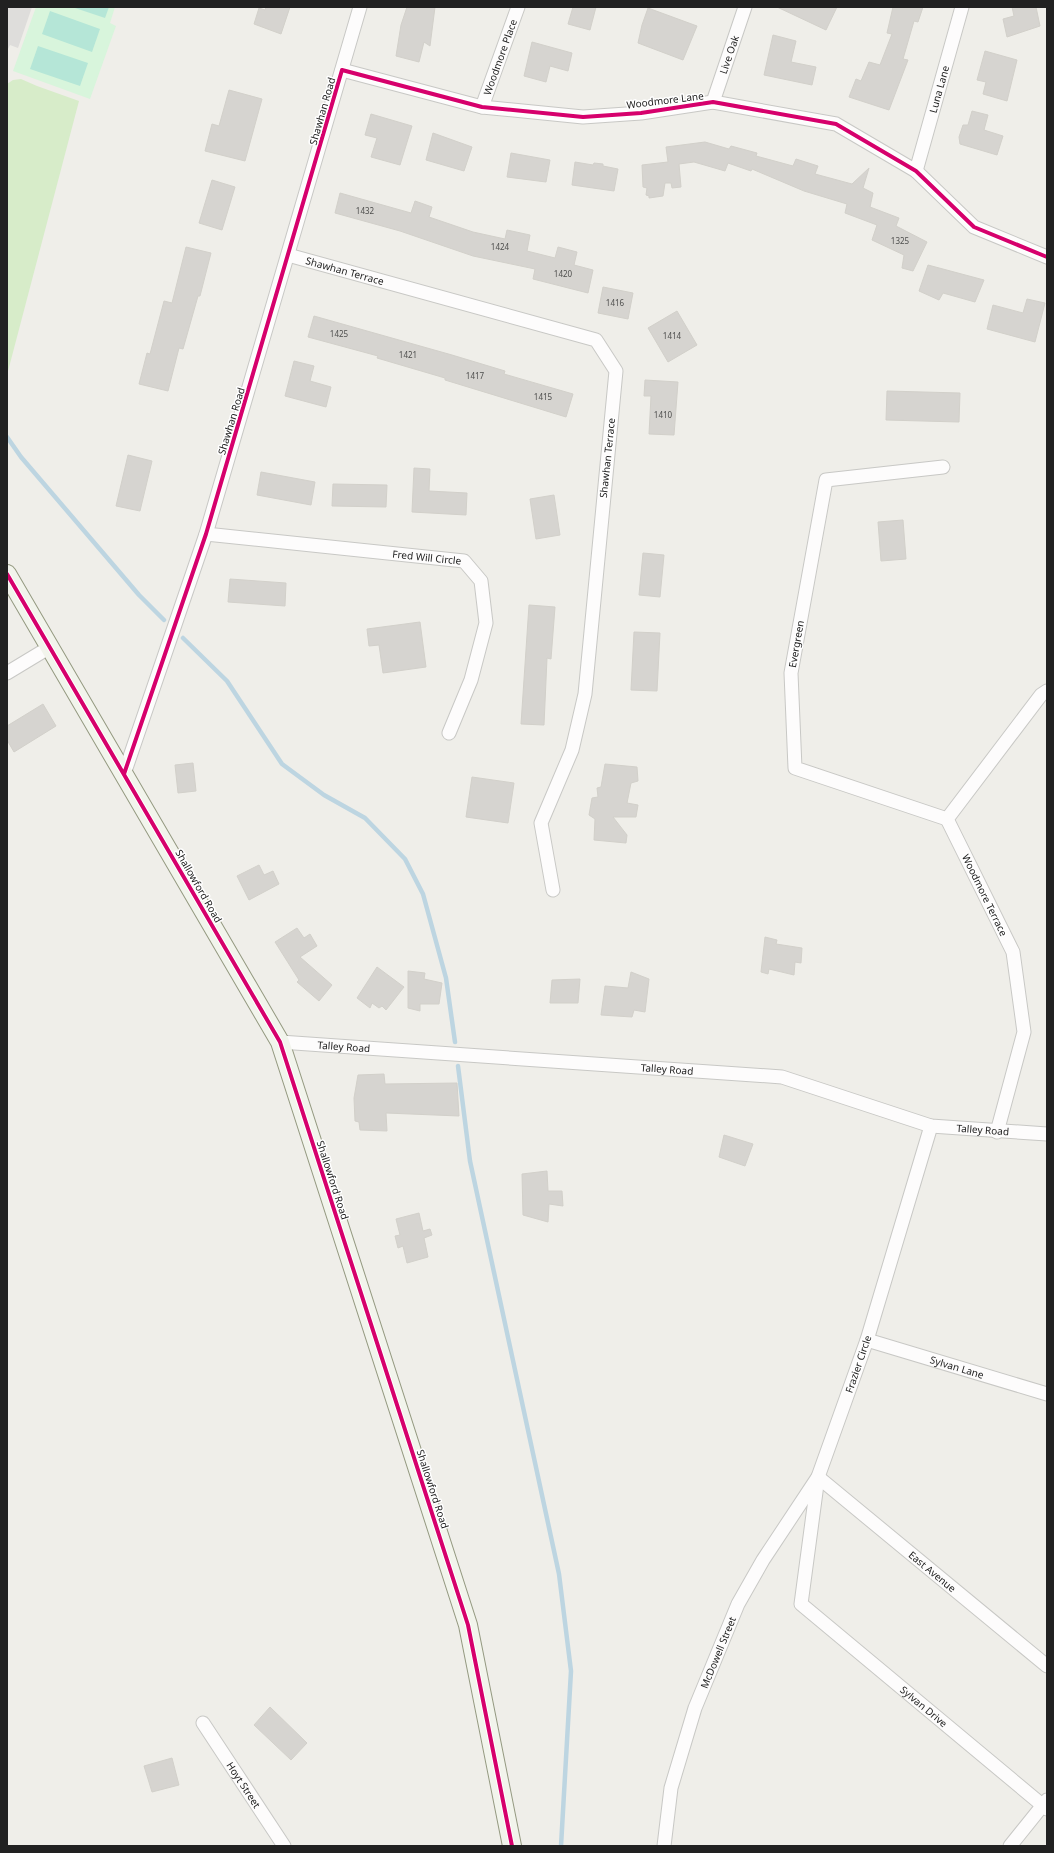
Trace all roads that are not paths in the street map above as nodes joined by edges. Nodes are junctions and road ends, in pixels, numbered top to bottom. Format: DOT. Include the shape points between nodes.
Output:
graph roads {
  1 [pos="360,7"];
  2 [pos="518,7"];
  3 [pos="745,7"];
  4 [pos="962,7"];
  5 [pos="342,70"];
  6 [pos="713,102"];
  7 [pos="482,107"];
  8 [pos="916,171"];
  9 [pos="288,256"];
  10 [pos="1047,257"];
  11 [pos="943,467"];
  12 [pos="206,534"];
  13 [pos="7,574"];
  14 [pos="50,647"];
  15 [pos="7,673"];
  16 [pos="1047,691"];
  17 [pos="449,733"];
  18 [pos="124,774"];
  19 [pos="947,819"];
  20 [pos="552,890"];
  21 [pos="280,1042"];
  22 [pos="931,1126"];
  23 [pos="997,1132"];
  24 [pos="1047,1134"];
  25 [pos="866,1340"];
  26 [pos="1047,1394"];
  27 [pos="818,1477"];
  28 [pos="800,1604"];
  29 [pos="1047,1666"];
  30 [pos="203,1723"];
  31 [pos="1045,1805"];
  32 [pos="284,1846"];
  33 [pos="512,1846"];
  34 [pos="664,1846"];
  35 [pos="1010,1846"];
  1 -- 5 [label="street, Shawhan Road"];
  2 -- 7 [label="street, Woodmore Place"];
  3 -- 6 [label="street, Live Oak"];
  4 -- 8 [label="street, Luna Lane"];
  5 -- 7 [label="street, Woodmore Lane"];
  5 -- 9 [label="street, Shawhan Road"];
  6 -- 7 [label="street, Woodmore Lane" via="641,113 583,117"];
  6 -- 8 [label="street, Woodmore Lane" via="836,124"];
  8 -- 10 [label="street, Woodmore Lane" via="974,227"];
  9 -- 12 [label="street, Shawhan Road"];
  9 -- 20 [label="street, Shawhan Terrace" via="596,340 616,371 585,694 572,750 541,823"];
  11 -- 19 [label="street, Evergreen" via="826,480 791,673 795,768"];
  12 -- 17 [label="street, Fred Will Circle" via="464,561 481,581 486,623 471,680"];
  12 -- 18 [label="street, Shawhan Road"];
  13 -- 14 [label="street, Shallowford Road"];
  14 -- 15 [label="street"];
  14 -- 18 [label="street, Shallowford Road"];
  16 -- 19 [label="street" via="1041,695"];
  18 -- 21 [label="street, Shallowford Road"];
  19 -- 23 [label="street, Woodmore Terrace" via="1013,952 1024,1032"];
  21 -- 22 [label="street, Talley Road" via="782,1077"];
  21 -- 33 [label="street, Shallowford Road" via="468,1625"];
  22 -- 23 [label="street, Talley Road"];
  22 -- 25 [label="street, Frazier Circle"];
  23 -- 24 [label="street, Talley Road"];
  25 -- 26 [label="street, Sylvan Lane"];
  25 -- 27 [label="street, Frazier Circle"];
  27 -- 28 [label="street, Frazier Circle"];
  27 -- 29 [label="street, East Avenue"];
  27 -- 34 [label="street, McDowell Street" via="763,1560 735,1611 695,1708 671,1788"];
  28 -- 31 [label="street, Sylvan Drive"];
  30 -- 32 [label="street, Hoyt Street"];
  31 -- 35 [label="street"];
}
